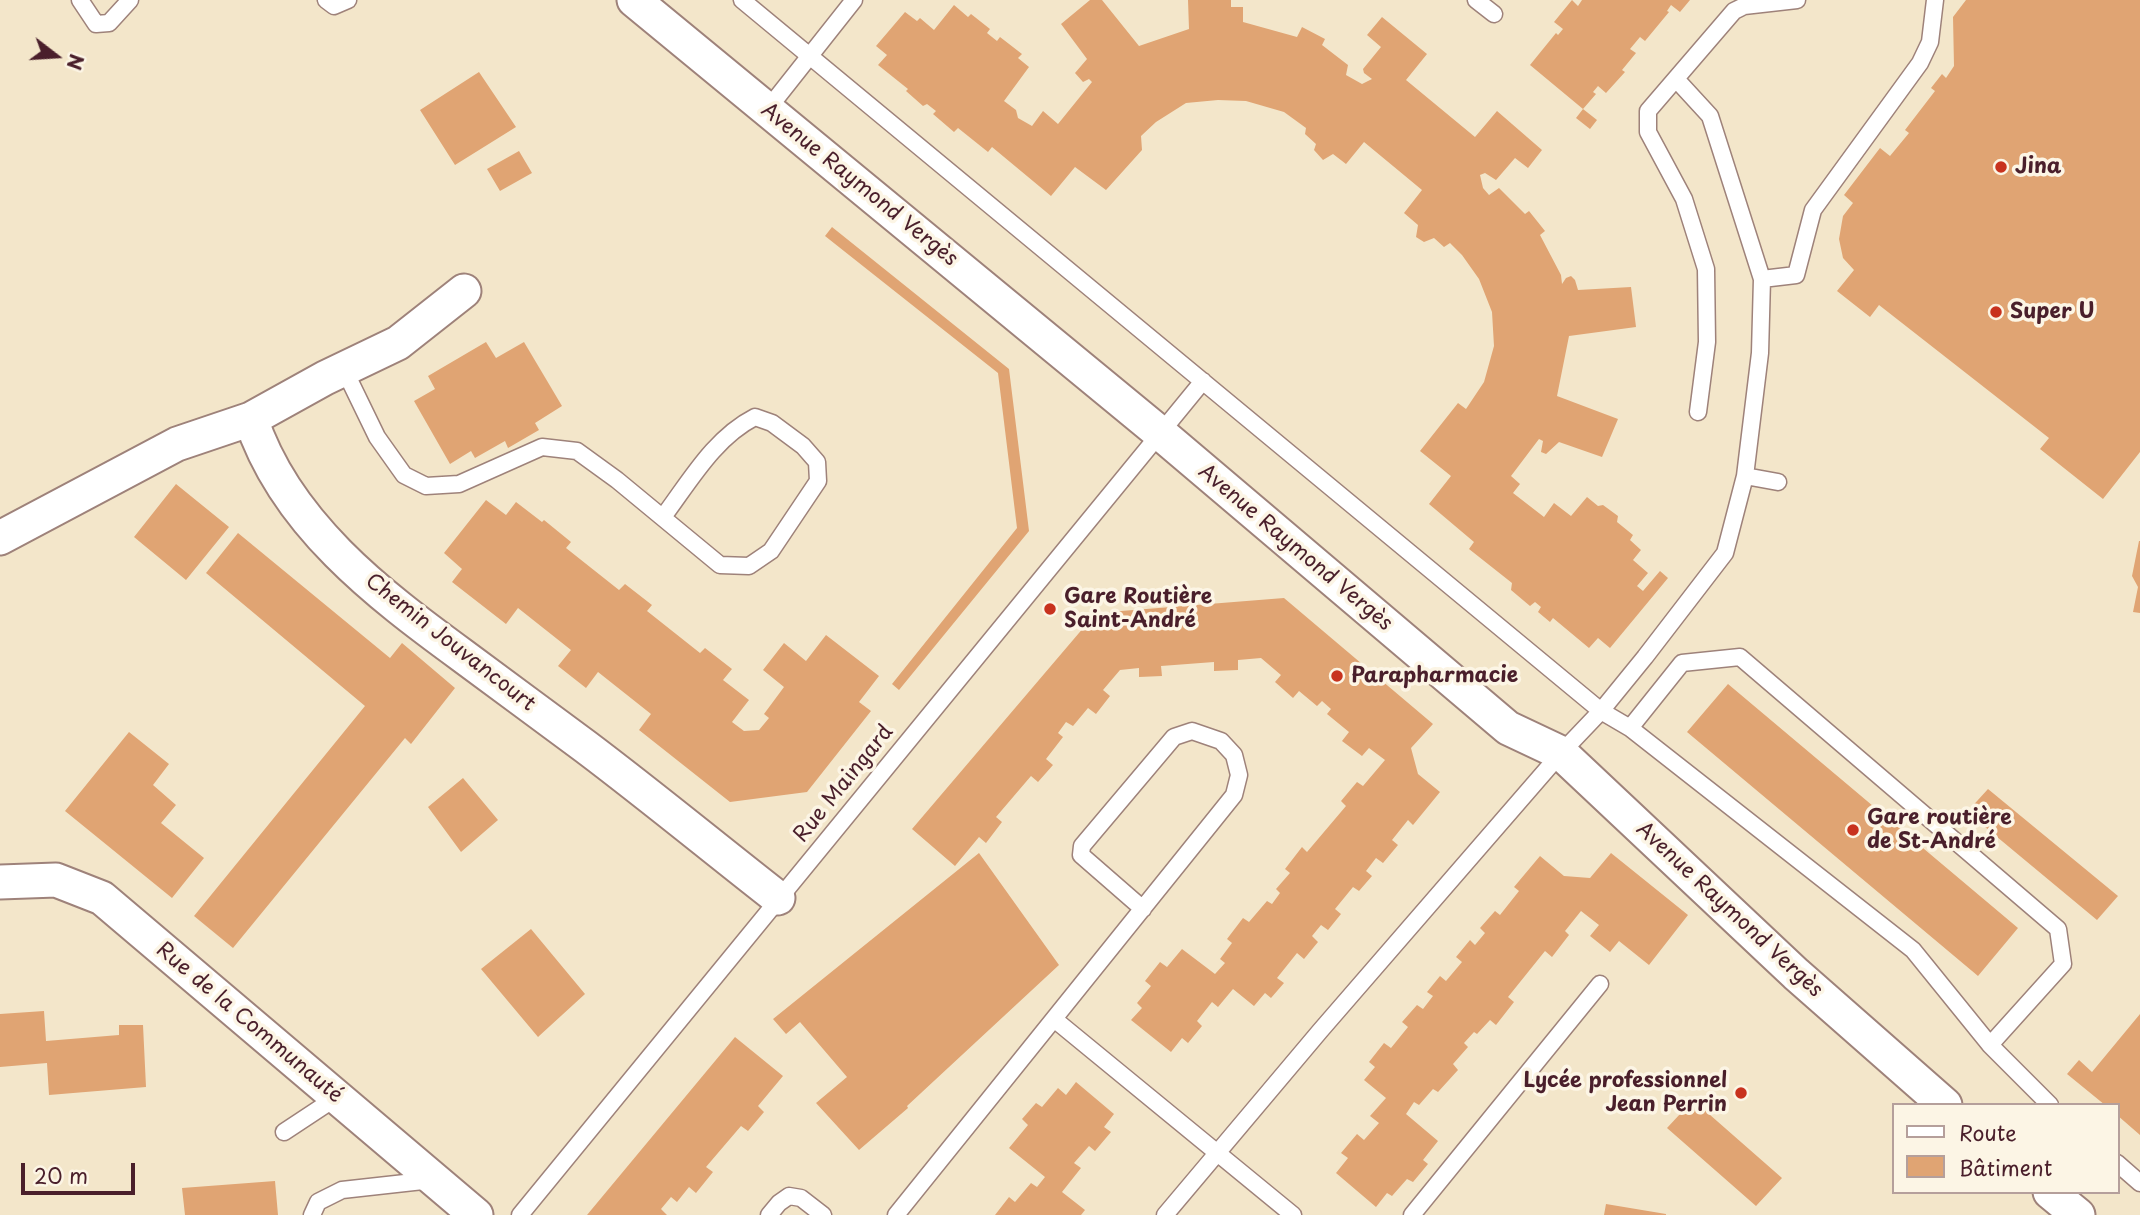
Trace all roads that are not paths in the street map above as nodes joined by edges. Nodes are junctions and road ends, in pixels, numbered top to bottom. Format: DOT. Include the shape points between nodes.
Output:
graph roads {
  1 [pos="80,0"];
  2 [pos="130,0"];
  3 [pos="326,0"];
  4 [pos="348,0"];
  5 [pos="634,0"];
  6 [pos="742,0"];
  7 [pos="854,0"];
  8 [pos="1476,0"];
  9 [pos="1797,0"];
  10 [pos="1936,0"];
  11 [pos="1494,14"];
  12 [pos="809,55"];
  13 [pos="1676,79"];
  14 [pos="767,110"];
  15 [pos="1762,279"];
  16 [pos="464,291"];
  17 [pos="344,369"];
  18 [pos="1203,381"];
  19 [pos="1698,412"];
  20 [pos="251,419"];
  21 [pos="1160,433"];
  22 [pos="1745,476"];
  23 [pos="1777,482"];
  24 [pos="663,517"];
  25 [pos="0,538"];
  26 [pos="1601,710"];
  27 [pos="1630,728"];
  28 [pos="1561,753"];
  29 [pos="0,881"];
  30 [pos="778,898"];
  31 [pos="1143,909"];
  32 [pos="1600,984"];
  33 [pos="1054,1019"];
  34 [pos="1990,1045"];
  35 [pos="337,1097"];
  36 [pos="1943,1103"];
  37 [pos="2048,1103"];
  38 [pos="284,1132"];
  39 [pos="1217,1153"];
  40 [pos="2119,1165"];
  41 [pos="432,1180"];
  42 [pos="2140,1183"];
  43 [pos="2052,1194"];
  44 [pos="312,1215"];
  45 [pos="476,1215"];
  46 [pos="520,1215"];
  47 [pos="769,1215"];
  48 [pos="822,1215"];
  49 [pos="896,1215"];
  50 [pos="1165,1215"];
  51 [pos="1293,1215"];
  52 [pos="1412,1215"];
  53 [pos="2078,1215"];
  1 -- 2 [label="lane" via="96,24 109,23"];
  3 -- 4 [label="lane" via="334,6"];
  5 -- 14 [label="street, Avenue Raymond Vergès"];
  6 -- 12 [label="lane"];
  7 -- 12 [label="lane"];
  8 -- 11 [label="lane"];
  9 -- 13 [label="lane" via="1734,11"];
  10 -- 15 [label="lane" via="1930,42 1920,63 1813,211 1796,275"];
  12 -- 14 [label="lane"];
  12 -- 18 [label="lane"];
  13 -- 15 [label="lane" via="1710,116"];
  13 -- 19 [label="lane" via="1648,111 1647,122 1684,199 1706,269 1707,342"];
  14 -- 21 [label="street, Avenue Raymond Vergès"];
  15 -- 22 [label="lane" via="1760,353"];
  16 -- 17 [label="street" via="398,344"];
  17 -- 20 [label="street"];
  17 -- 24 [label="lane" via="377,437 404,475 426,486 459,484 542,447 577,451"];
  18 -- 21 [label="lane, Rue Maingard"];
  18 -- 26 [label="lane"];
  20 -- 25 [label="street" via="177,444"];
  20 -- 30 [label="street, Chemin Jouvancourt" via="259,443 292,498 332,549 386,598"];
  21 -- 28 [label="street, Avenue Raymond Vergès" via="1508,729"];
  21 -- 30 [label="lane, Rue Maingard"];
  22 -- 23 [label="lane"];
  22 -- 26 [label="lane" via="1725,553"];
  24 -- 24 [label="lane" via="720,565 749,566 771,551 799,512 818,481 817,462 772,422 755,417 737,426 715,447"];
  26 -- 27 [label="lane"];
  26 -- 28 [label="lane"];
  27 -- 34 [label="lane" via="1913,950"];
  27 -- 34 [label="lane" via="1682,663 1740,657 2058,929 2063,964"];
  28 -- 36 [label="street, Avenue Raymond Vergès" via="1796,974"];
  28 -- 39 [label="lane"];
  29 -- 35 [label="street, Rue de la Communauté" via="56,880 102,898"];
  30 -- 46 [label="lane, Rue Maingard"];
  31 -- 31 [label="lane" via="1081,855 1082,846 1174,737 1192,731 1221,741 1234,755 1239,775 1234,795"];
  31 -- 33 [label="lane"];
  32 -- 52 [label="lane"];
  33 -- 39 [label="lane"];
  33 -- 49 [label="lane"];
  34 -- 37 [label="lane"];
  35 -- 38 [label="lane"];
  35 -- 41 [label="street, Rue de la Communauté"];
  39 -- 50 [label="lane"];
  39 -- 51 [label="lane"];
  40 -- 42 [label="lane"];
  41 -- 44 [label="lane" via="342,1191 318,1202"];
  41 -- 45 [label="street, Rue de la Communauté"];
  43 -- 53 [label="street"];
  47 -- 48 [label="lane" via="789,1196 801,1198"];
}
